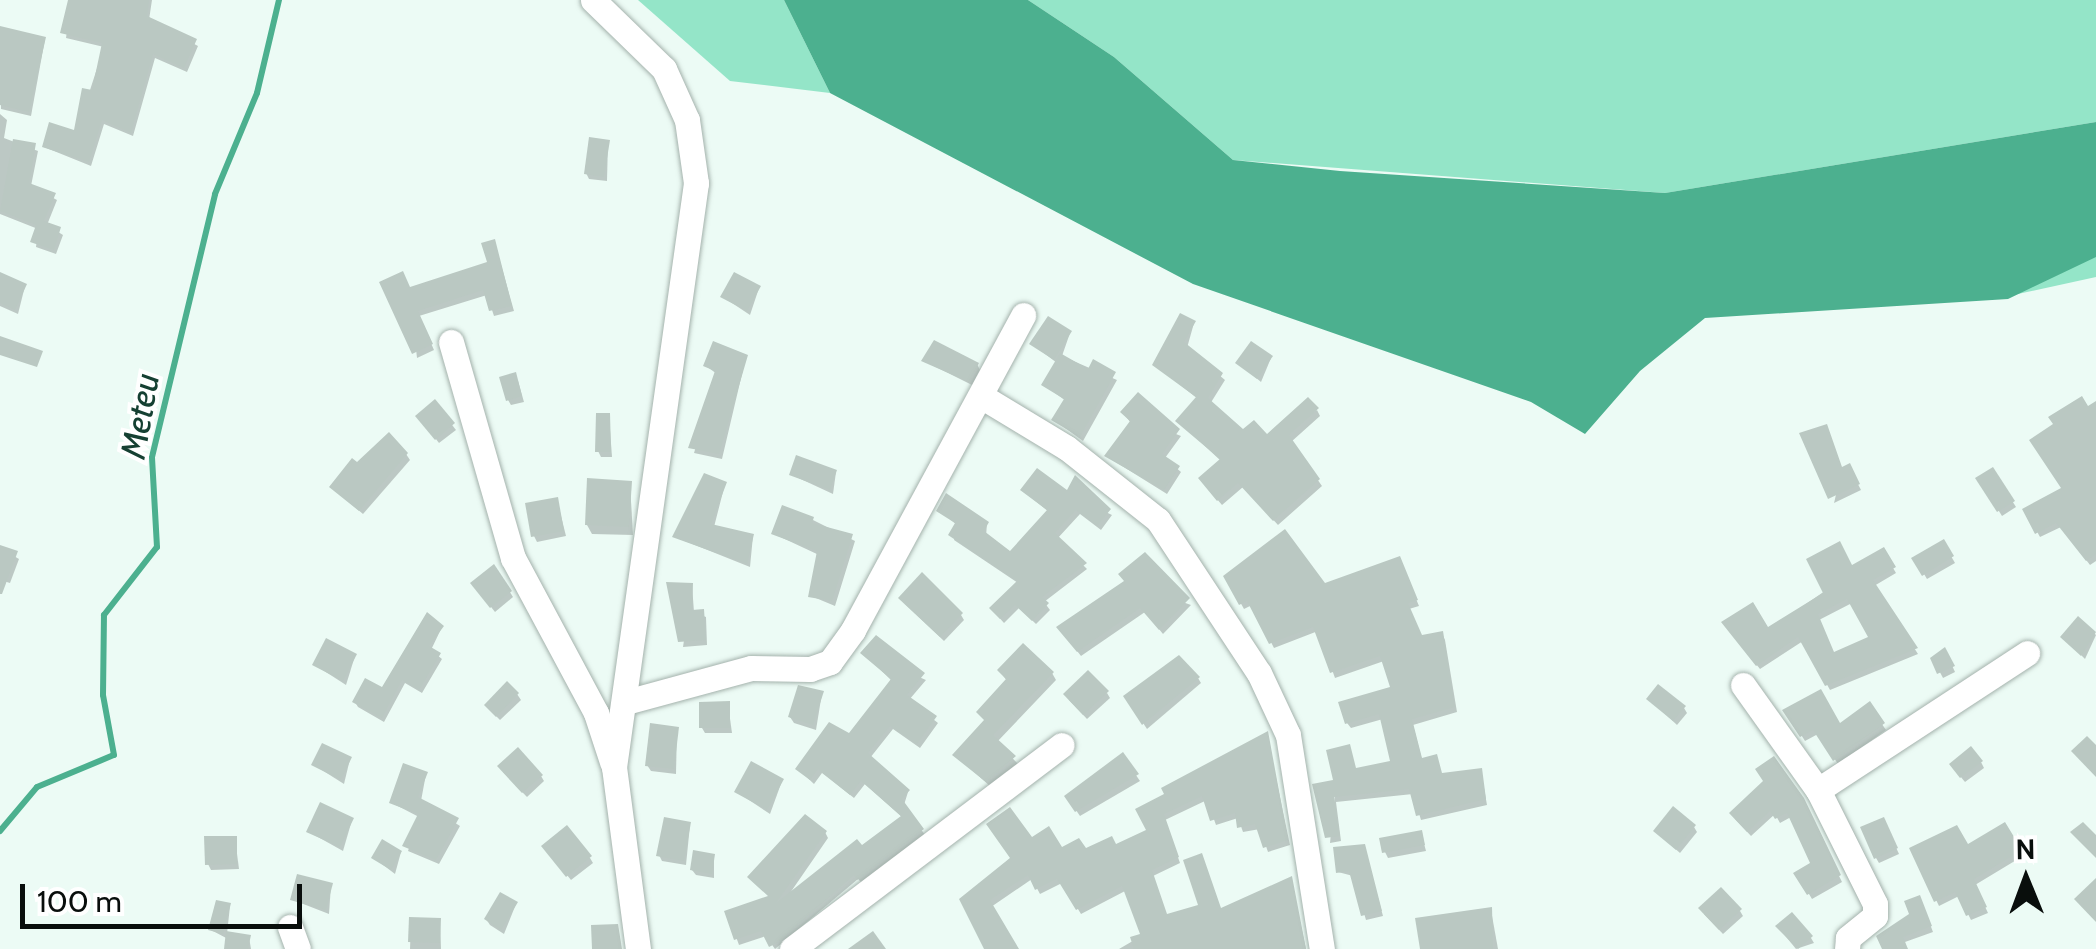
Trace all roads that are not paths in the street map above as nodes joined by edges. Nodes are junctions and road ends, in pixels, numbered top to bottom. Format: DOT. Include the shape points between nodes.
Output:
graph roads {
  1 [pos="593,0"];
  2 [pos="1023,315"];
  3 [pos="451,342"];
  4 [pos="981,396"];
  5 [pos="2026,653"];
  6 [pos="1743,685"];
  7 [pos="626,702"];
  8 [pos="1062,745"];
  9 [pos="614,767"];
  10 [pos="1818,790"];
  11 [pos="638,949"];
  12 [pos="792,949"];
  13 [pos="1322,949"];
  14 [pos="1846,949"];
  1 -- 7 [label="street" via="664,69 688,120 696,183"];
  2 -- 4 [label="street"];
  3 -- 9 [label="street" via="513,558 596,713"];
  4 -- 7 [label="street" via="830,662 810,669 751,668"];
  4 -- 13 [label="street" via="1068,448 1158,520 1259,672 1288,735"];
  5 -- 10 [label="street"];
  6 -- 10 [label="street"];
  7 -- 9 [label="street"];
  8 -- 12 [label="street"];
  9 -- 11 [label="street"];
  10 -- 14 [label="street" via="1876,904 1875,916 1848,938"];
}
